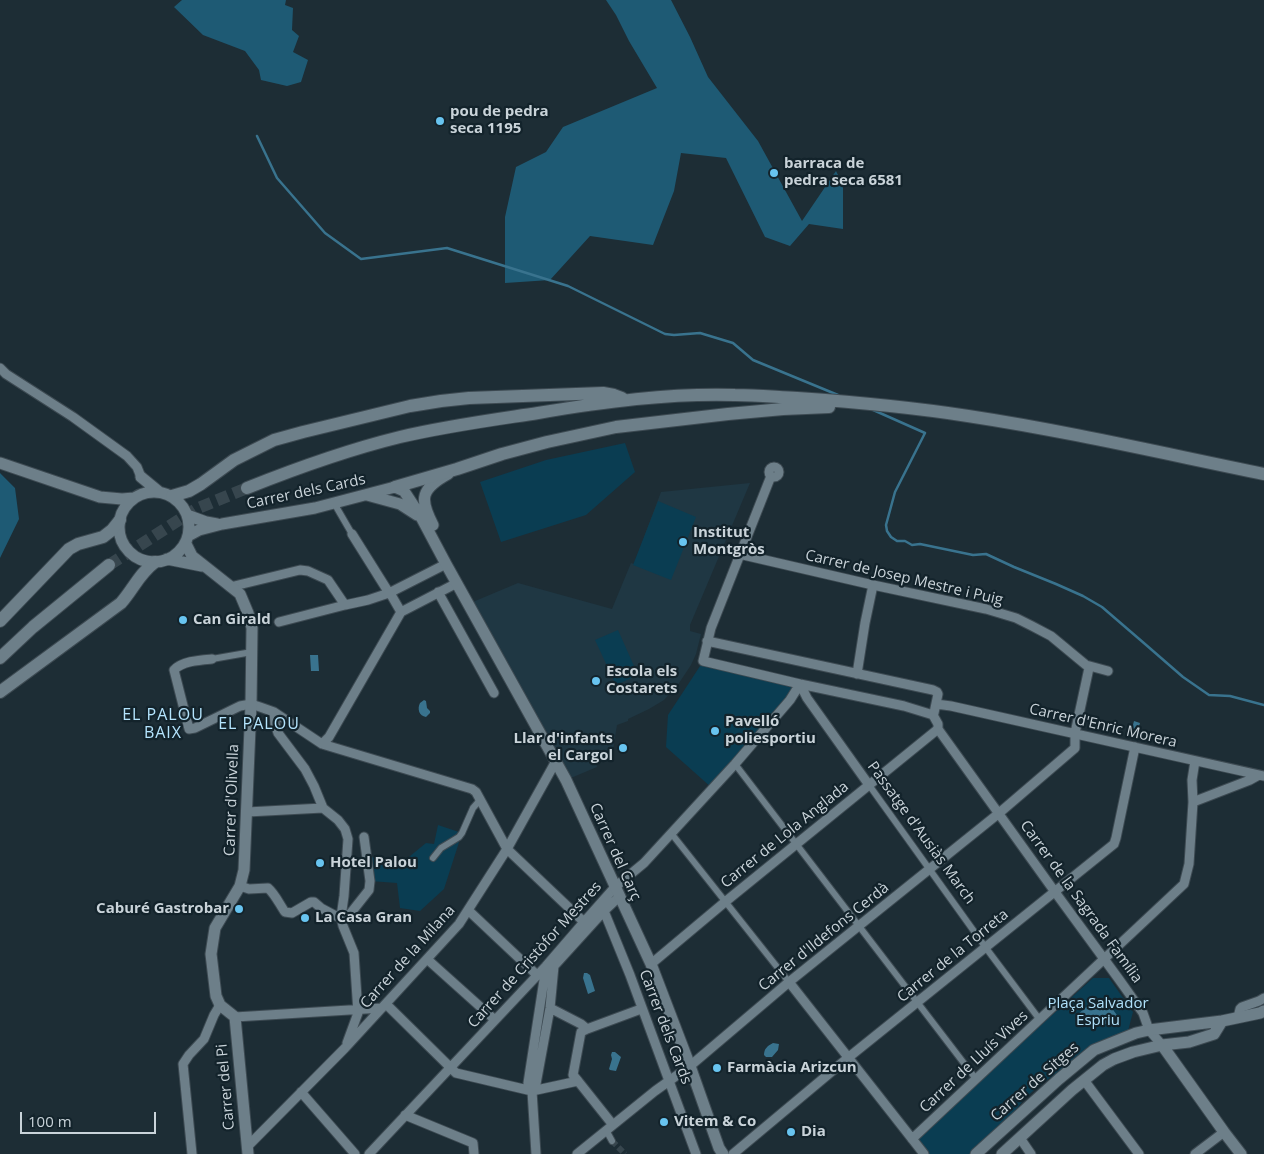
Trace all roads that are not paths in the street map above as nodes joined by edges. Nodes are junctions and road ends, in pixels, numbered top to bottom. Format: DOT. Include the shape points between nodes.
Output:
graph roads {
  1 [pos="0,368"];
  2 [pos="626,400"];
  3 [pos="849,401"];
  4 [pos="0,463"];
  5 [pos="457,469"];
  6 [pos="1264,474"];
  7 [pos="771,476"];
  8 [pos="141,477"];
  9 [pos="396,487"];
  10 [pos="247,488"];
  11 [pos="158,491"];
  12 [pos="365,495"];
  13 [pos="138,496"];
  14 [pos="172,496"];
  15 [pos="100,497"];
  16 [pos="334,503"];
  17 [pos="188,515"];
  18 [pos="120,517"];
  19 [pos="421,517"];
  20 [pos="222,524"];
  21 [pos="352,534"];
  22 [pos="187,540"];
  23 [pos="739,554"];
  24 [pos="161,561"];
  25 [pos="446,564"];
  26 [pos="109,565"];
  27 [pos="204,566"];
  28 [pos="454,579"];
  29 [pos="873,585"];
  30 [pos="230,587"];
  31 [pos="438,592"];
  32 [pos="389,593"];
  33 [pos="345,606"];
  34 [pos="401,612"];
  35 [pos="0,621"];
  36 [pos="279,622"];
  37 [pos="707,642"];
  38 [pos="252,652"];
  39 [pos="0,658"];
  40 [pos="212,659"];
  41 [pos="1088,666"];
  42 [pos="1108,671"];
  43 [pos="857,674"];
  44 [pos="800,684"];
  45 [pos="0,692"];
  46 [pos="494,693"];
  47 [pos="251,704"];
  48 [pos="936,704"];
  49 [pos="274,712"];
  50 [pos="933,715"];
  51 [pos="938,729"];
  52 [pos="1075,733"];
  53 [pos="322,744"];
  54 [pos="1135,747"];
  55 [pos="556,761"];
  56 [pos="1195,761"];
  57 [pos="735,764"];
  58 [pos="1261,775"];
  59 [pos="869,785"];
  60 [pos="480,800"];
  61 [pos="1193,802"];
  62 [pos="323,808"];
  63 [pos="246,812"];
  64 [pos="998,814"];
  65 [pos="670,834"];
  66 [pos="364,837"];
  67 [pos="796,844"];
  68 [pos="507,849"];
  69 [pos="433,858"];
  70 [pos="930,870"];
  71 [pos="240,886"];
  72 [pos="617,892"];
  73 [pos="1055,892"];
  74 [pos="725,902"];
  75 [pos="468,910"];
  76 [pos="604,911"];
  77 [pos="341,917"];
  78 [pos="584,922"];
  79 [pos="859,926"];
  80 [pos="986,948"];
  81 [pos="428,958"];
  82 [pos="1104,958"];
  83 [pos="651,964"];
  84 [pos="546,966"];
  85 [pos="537,975"];
  86 [pos="789,982"];
  87 [pos="1264,998"];
  88 [pos="917,1003"];
  89 [pos="220,1005"];
  90 [pos="384,1006"];
  91 [pos="550,1008"];
  92 [pos="357,1009"];
  93 [pos="641,1009"];
  94 [pos="1263,1012"];
  95 [pos="235,1017"];
  96 [pos="1238,1017"];
  97 [pos="495,1020"];
  98 [pos="1040,1020"];
  99 [pos="1222,1020"];
  100 [pos="587,1029"];
  101 [pos="1149,1030"];
  102 [pos="1162,1045"];
  103 [pos="345,1048"];
  104 [pos="849,1058"];
  105 [pos="690,1066"];
  106 [pos="450,1067"];
  107 [pos="976,1079"];
  108 [pos="1084,1080"];
  109 [pos="578,1081"];
  110 [pos="669,1081"];
  111 [pos="532,1090"];
  112 [pos="302,1092"];
  113 [pos="405,1116"];
  114 [pos="610,1128"];
  115 [pos="1224,1132"];
  116 [pos="1020,1138"];
  117 [pos="912,1139"];
  118 [pos="612,1140"];
  119 [pos="247,1150"];
  120 [pos="192,1154"];
  121 [pos="355,1154"];
  122 [pos="369,1154"];
  123 [pos="474,1154"];
  124 [pos="536,1154"];
  125 [pos="577,1154"];
  126 [pos="696,1154"];
  127 [pos="723,1154"];
  128 [pos="733,1154"];
  129 [pos="924,1154"];
  130 [pos="976,1154"];
  131 [pos="1002,1154"];
  132 [pos="1031,1154"];
  133 [pos="1139,1154"];
  134 [pos="1195,1154"];
  135 [pos="1242,1154"];
  1 -- 8 [label="street" via="127,456"];
  2 -- 3 [label="main road" via="719,394"];
  2 -- 10 [label="main road" via="400,437 342,453"];
  2 -- 14 [label="main road" via="603,394 468,398 410,406 274,440 234,460 189,491"];
  3 -- 5 [label="main road" via="826,408 736,413 616,428 547,442"];
  3 -- 6 [label="main road" via="1000,421"];
  4 -- 15 [label="street"];
  5 -- 9 [label="main road"];
  5 -- 28 [label="street, Carrer del Carç" via="429,486 424,499 426,512"];
  7 -- 23 [label="street"];
  8 -- 11 [label="street"];
  8 -- 13 [label="street" via="143,482"];
  9 -- 12 [label="street, Carrer dels Cards"];
  9 -- 19 [label="street, Carrer del Carç" via="404,491"];
  11 -- 13 [label="street"];
  11 -- 14 [label="street"];
  12 -- 16 [label="street, Carrer dels Cards"];
  12 -- 19 [label="street" via="400,504"];
  13 -- 15 [label="street" via="122,499"];
  13 -- 18 [label="street" via="126,505"];
  14 -- 17 [label="street"];
  15 -- 18 [label="street"];
  16 -- 20 [label="street, Carrer dels Cards"];
  16 -- 21 [label="street"];
  17 -- 20 [label="street, Carrer dels Cards"];
  17 -- 22 [label="street"];
  18 -- 24 [label="street" via="119,531 128,549 144,560"];
  18 -- 35 [label="main road" via="103,537 68,549"];
  19 -- 25 [label="street, Carrer del Carç"];
  20 -- 22 [label="street, Carrer dels Cards" via="199,530"];
  21 -- 32 [label="street"];
  22 -- 24 [label="street" via="177,553"];
  22 -- 27 [label="street" via="192,556"];
  23 -- 29 [label="street, Carrer de Josep Mestre i Puig"];
  23 -- 37 [label="street"];
  24 -- 27 [label="street, Carrer d'Olivella"];
  24 -- 45 [label="main road" via="141,574 121,602"];
  25 -- 28 [label="street, Carrer del Carç"];
  25 -- 32 [label="street"];
  26 -- 39 [label="main road"];
  27 -- 30 [label="street, Carrer d'Olivella"];
  28 -- 31 [label="street"];
  28 -- 55 [label="street, Carrer del Carç"];
  29 -- 41 [label="street, Carrer de Josep Mestre i Puig" via="986,608 1016,618 1051,636"];
  29 -- 43 [label="street"];
  30 -- 33 [label="street" via="300,570 308,571 328,580"];
  30 -- 38 [label="street, Carrer d'Olivella" via="240,594 248,613"];
  31 -- 34 [label="street"];
  31 -- 46 [label="street"];
  32 -- 33 [label="street"];
  32 -- 34 [label="street"];
  33 -- 36 [label="street"];
  34 -- 53 [label="street" via="329,738"];
  37 -- 43 [label="street"];
  37 -- 44 [label="street" via="703,660"];
  38 -- 40 [label="street"];
  38 -- 47 [label="street, Carrer d'Olivella"];
  40 -- 47 [label="street" via="178,666 174,670 190,729"];
  41 -- 42 [label="street, Carrer de Josep Mestre i Puig"];
  41 -- 52 [label="street, Carrer d'Ildefons Cerdà"];
  43 -- 48 [label="street" via="937,692"];
  44 -- 50 [label="street"];
  44 -- 57 [label="street, Carrer de Cristòfor Mestres"];
  44 -- 59 [label="street, Passatge d'Ausiàs March"];
  47 -- 49 [label="street"];
  47 -- 63 [label="street, Carrer d'Olivella"];
  48 -- 50 [label="street"];
  48 -- 52 [label="street, Carrer d'Enric Morera"];
  49 -- 53 [label="street"];
  49 -- 62 [label="street" via="278,733 305,769"];
  50 -- 51 [label="street, Carrer de la Sagrada Família"];
  51 -- 59 [label="street, Carrer de Lola Anglada"];
  51 -- 64 [label="street, Carrer de la Sagrada Família"];
  52 -- 54 [label="street, Carrer d'Enric Morera"];
  52 -- 64 [label="street, Carrer d'Ildefons Cerdà" via="1075,748"];
  53 -- 60 [label="street" via="472,789"];
  54 -- 56 [label="street, Carrer d'Enric Morera"];
  54 -- 73 [label="street, Carrer de la Torreta" via="1114,844"];
  55 -- 68 [label="street, Carrer de la Milana"];
  55 -- 72 [label="street, Carrer del Carç"];
  56 -- 58 [label="street, Carrer d'Enric Morera"];
  56 -- 61 [label="street, Carrer de Lluís Vives"];
  57 -- 65 [label="street, Carrer de Cristòfor Mestres"];
  57 -- 67 [label="street"];
  58 -- 61 [label="street"];
  59 -- 67 [label="street, Carrer de Lola Anglada"];
  59 -- 70 [label="street, Passatge d'Ausiàs March"];
  60 -- 68 [label="street"];
  60 -- 69 [label="street" via="462,834 441,848"];
  61 -- 82 [label="street, Carrer de Lluís Vives" via="1189,864 1184,884"];
  62 -- 63 [label="street"];
  62 -- 77 [label="street" via="338,820 348,839"];
  63 -- 71 [label="street, Carrer d'Olivella" via="244,870"];
  64 -- 70 [label="street, Carrer d'Ildefons Cerdà"];
  64 -- 73 [label="street, Carrer de la Sagrada Família"];
  65 -- 72 [label="street, Carrer de Cristòfor Mestres"];
  65 -- 74 [label="street"];
  66 -- 77 [label="street" via="369,890 350,914"];
  67 -- 74 [label="street, Carrer de Lola Anglada"];
  67 -- 79 [label="street"];
  68 -- 75 [label="street, Carrer de la Milana"];
  68 -- 78 [label="street"];
  70 -- 79 [label="street, Carrer d'Ildefons Cerdà"];
  70 -- 80 [label="street, Passatge d'Ausiàs March"];
  71 -- 77 [label="street" via="268,888 285,912 292,913 314,902"];
  71 -- 89 [label="street, Carrer d'Olivella" via="216,928 211,954"];
  72 -- 76 [label="street"];
  72 -- 78 [label="street, Carrer de Cristòfor Mestres"];
  72 -- 83 [label="street, Carrer del Carç"];
  73 -- 80 [label="street, Carrer de la Torreta"];
  73 -- 82 [label="street, Carrer de la Sagrada Família"];
  74 -- 83 [label="street, Carrer de Lola Anglada"];
  74 -- 86 [label="street"];
  75 -- 81 [label="street, Carrer de la Milana"];
  75 -- 85 [label="street"];
  76 -- 91 [label="street" via="554,966"];
  76 -- 93 [label="street, Carrer dels Cards"];
  77 -- 92 [label="street" via="354,953"];
  78 -- 84 [label="street, Carrer de Cristòfor Mestres"];
  79 -- 86 [label="street, Carrer d'Ildefons Cerdà"];
  79 -- 88 [label="street"];
  80 -- 88 [label="street, Carrer de la Torreta"];
  80 -- 98 [label="street, Passatge d'Ausiàs March"];
  81 -- 90 [label="street, Carrer de la Milana"];
  81 -- 97 [label="street"];
  82 -- 98 [label="street, Carrer de Lluís Vives"];
  82 -- 101 [label="street, Carrer de la Sagrada Família" via="1143,1013"];
  83 -- 105 [label="street, Carrer del Carç"];
  84 -- 85 [label="street, Carrer de Cristòfor Mestres"];
  84 -- 111 [label="street" via="528,1083"];
  85 -- 97 [label="street, Carrer de Cristòfor Mestres"];
  86 -- 104 [label="street"];
  86 -- 105 [label="street, Carrer d'Ildefons Cerdà"];
  87 -- 96 [label="street" via="1242,1007"];
  88 -- 104 [label="street, Carrer de la Torreta"];
  88 -- 107 [label="street"];
  89 -- 95 [label="street"];
  89 -- 120 [label="street" via="204,1039 183,1064"];
  90 -- 92 [label="street"];
  90 -- 103 [label="street, Carrer de la Milana"];
  90 -- 106 [label="street"];
  91 -- 100 [label="street"];
  91 -- 111 [label="street" via="536,1084"];
  92 -- 95 [label="street"];
  92 -- 103 [label="street"];
  93 -- 100 [label="street"];
  93 -- 110 [label="street, Carrer dels Cards"];
  94 -- 96 [label="street, Carrer de Sitges"];
  95 -- 119 [label="street, Carrer del Pi"];
  96 -- 99 [label="street, Carrer de Sitges"];
  97 -- 106 [label="street, Carrer de Cristòfor Mestres"];
  98 -- 107 [label="street, Carrer de Lluís Vives"];
  99 -- 101 [label="street, Carrer de Sitges"];
  99 -- 102 [label="street" via="1214,1034 1189,1042"];
  100 -- 109 [label="street" via="581,1032 573,1075"];
  101 -- 102 [label="street, Carrer de la Sagrada Família"];
  101 -- 130 [label="street, Carrer de Sitges" via="1094,1050"];
  102 -- 108 [label="street" via="1114,1059"];
  102 -- 115 [label="street, Carrer de la Sagrada Família"];
  103 -- 112 [label="street, Carrer de la Milana"];
  104 -- 117 [label="street"];
  104 -- 128 [label="street, Carrer de la Torreta"];
  105 -- 110 [label="street, Carrer d'Ildefons Cerdà"];
  105 -- 127 [label="street, Carrer del Carç"];
  106 -- 111 [label="street" via="456,1073"];
  106 -- 113 [label="street, Carrer de Cristòfor Mestres"];
  107 -- 117 [label="street, Carrer de Lluís Vives"];
  108 -- 116 [label="street"];
  108 -- 133 [label="street"];
  109 -- 111 [label="street"];
  109 -- 114 [label="street"];
  110 -- 114 [label="street, Carrer d'Ildefons Cerdà"];
  110 -- 126 [label="street, Carrer dels Cards"];
  111 -- 124 [label="street"];
  112 -- 119 [label="street, Carrer de la Milana"];
  112 -- 121 [label="street"];
  113 -- 122 [label="street, Carrer de Cristòfor Mestres"];
  113 -- 123 [label="street" via="473,1143"];
  114 -- 118 [label="street"];
  114 -- 125 [label="street, Carrer d'Ildefons Cerdà"];
  115 -- 134 [label="street"];
  115 -- 135 [label="street, Carrer de la Sagrada Família"];
  116 -- 131 [label="street"];
  116 -- 132 [label="street"];
  117 -- 129 [label="street"];
}
